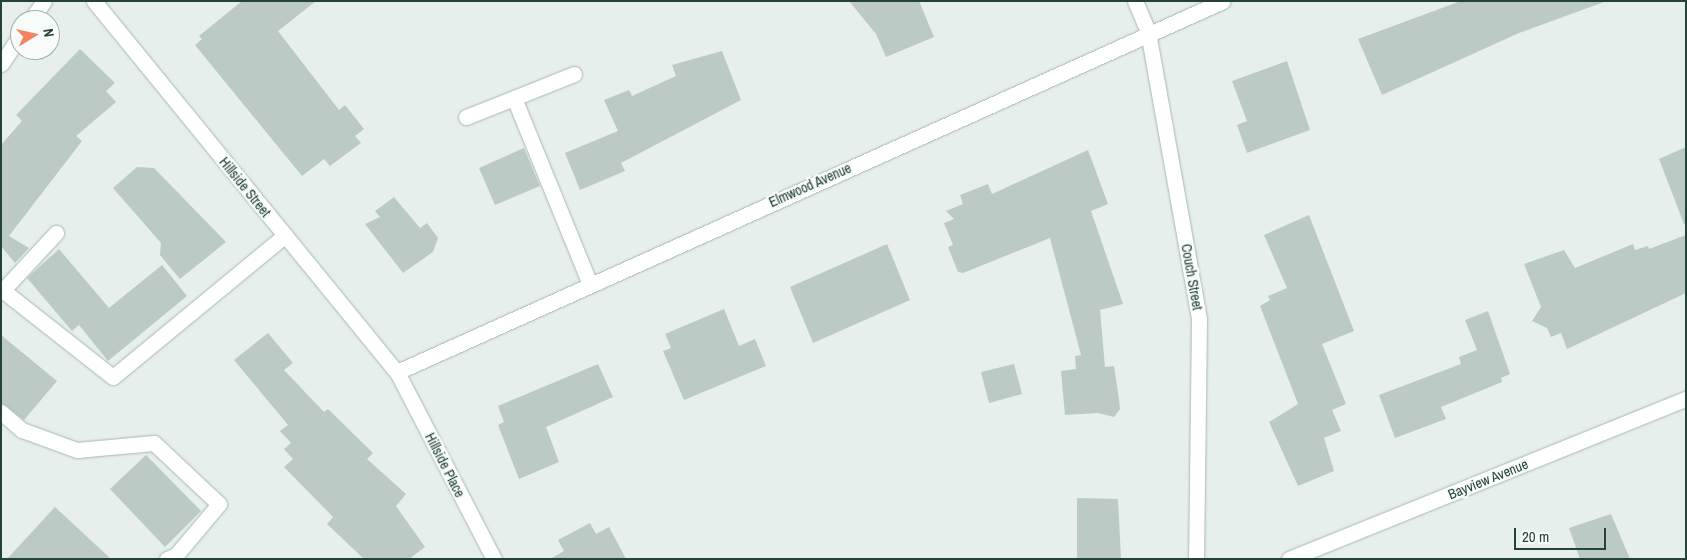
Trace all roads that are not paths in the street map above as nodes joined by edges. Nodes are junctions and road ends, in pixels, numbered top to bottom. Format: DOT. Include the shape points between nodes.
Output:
graph roads {
  1 [pos="94,1"];
  2 [pos="1135,1"];
  3 [pos="1224,1"];
  4 [pos="1148,32"];
  5 [pos="10,51"];
  6 [pos="1,64"];
  7 [pos="574,74"];
  8 [pos="514,98"];
  9 [pos="466,117"];
  10 [pos="56,233"];
  11 [pos="285,236"];
  12 [pos="590,284"];
  13 [pos="2,289"];
  14 [pos="397,372"];
  15 [pos="1686,400"];
  16 [pos="1,412"];
  17 [pos="167,559"];
  18 [pos="494,559"];
  19 [pos="1196,559"];
  20 [pos="1289,559"];
  1 -- 11 [label="street, Hillside Street"];
  2 -- 4 [label="street, Couch Street"];
  3 -- 4 [label="street, Elmwood Avenue"];
  4 -- 12 [label="street, Elmwood Avenue"];
  4 -- 19 [label="street, Couch Street" via="1199,319"];
  5 -- 6 [label="street"];
  7 -- 8 [label="street"];
  8 -- 9 [label="street"];
  8 -- 12 [label="street"];
  10 -- 13 [label="street"];
  11 -- 13 [label="street" via="113,376"];
  11 -- 14 [label="street, Hillside Street"];
  12 -- 14 [label="street, Elmwood Avenue"];
  14 -- 18 [label="street, Hillside Place"];
  15 -- 20 [label="street, Bayview Avenue"];
  16 -- 17 [label="street" via="22,430 77,450 154,443 219,504 176,555"];
}
